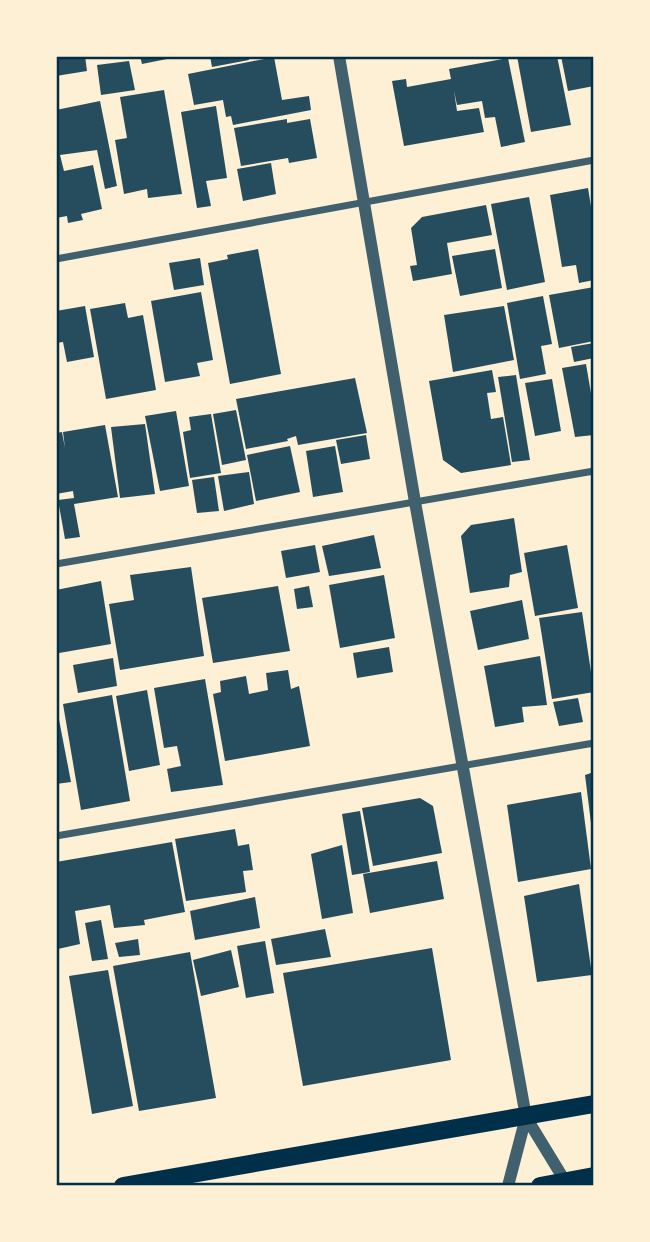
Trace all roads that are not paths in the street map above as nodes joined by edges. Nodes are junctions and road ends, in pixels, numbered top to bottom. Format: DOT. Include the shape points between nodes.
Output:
graph roads {
  1 [pos="339,56"];
  2 [pos="594,160"];
  3 [pos="363,202"];
  4 [pos="56,259"];
  5 [pos="594,471"];
  6 [pos="415,502"];
  7 [pos="56,564"];
  8 [pos="594,743"];
  9 [pos="463,765"];
  10 [pos="56,836"];
  11 [pos="594,1104"];
  12 [pos="526,1117"];
  13 [pos="594,1176"];
  14 [pos="565,1183"];
  15 [pos="123,1186"];
  16 [pos="508,1186"];
  17 [pos="540,1186"];
  1 -- 3 [label="street"];
  2 -- 3 [label="street"];
  3 -- 4 [label="street"];
  3 -- 6 [label="street"];
  5 -- 6 [label="street"];
  6 -- 7 [label="street"];
  6 -- 9 [label="street"];
  8 -- 9 [label="street"];
  9 -- 10 [label="street"];
  9 -- 12 [label="street"];
  11 -- 12 [label="main road"];
  12 -- 14 [label="street"];
  12 -- 15 [label="main road"];
  12 -- 16 [label="street"];
  13 -- 14 [label="main road"];
  14 -- 17 [label="main road"];
}
